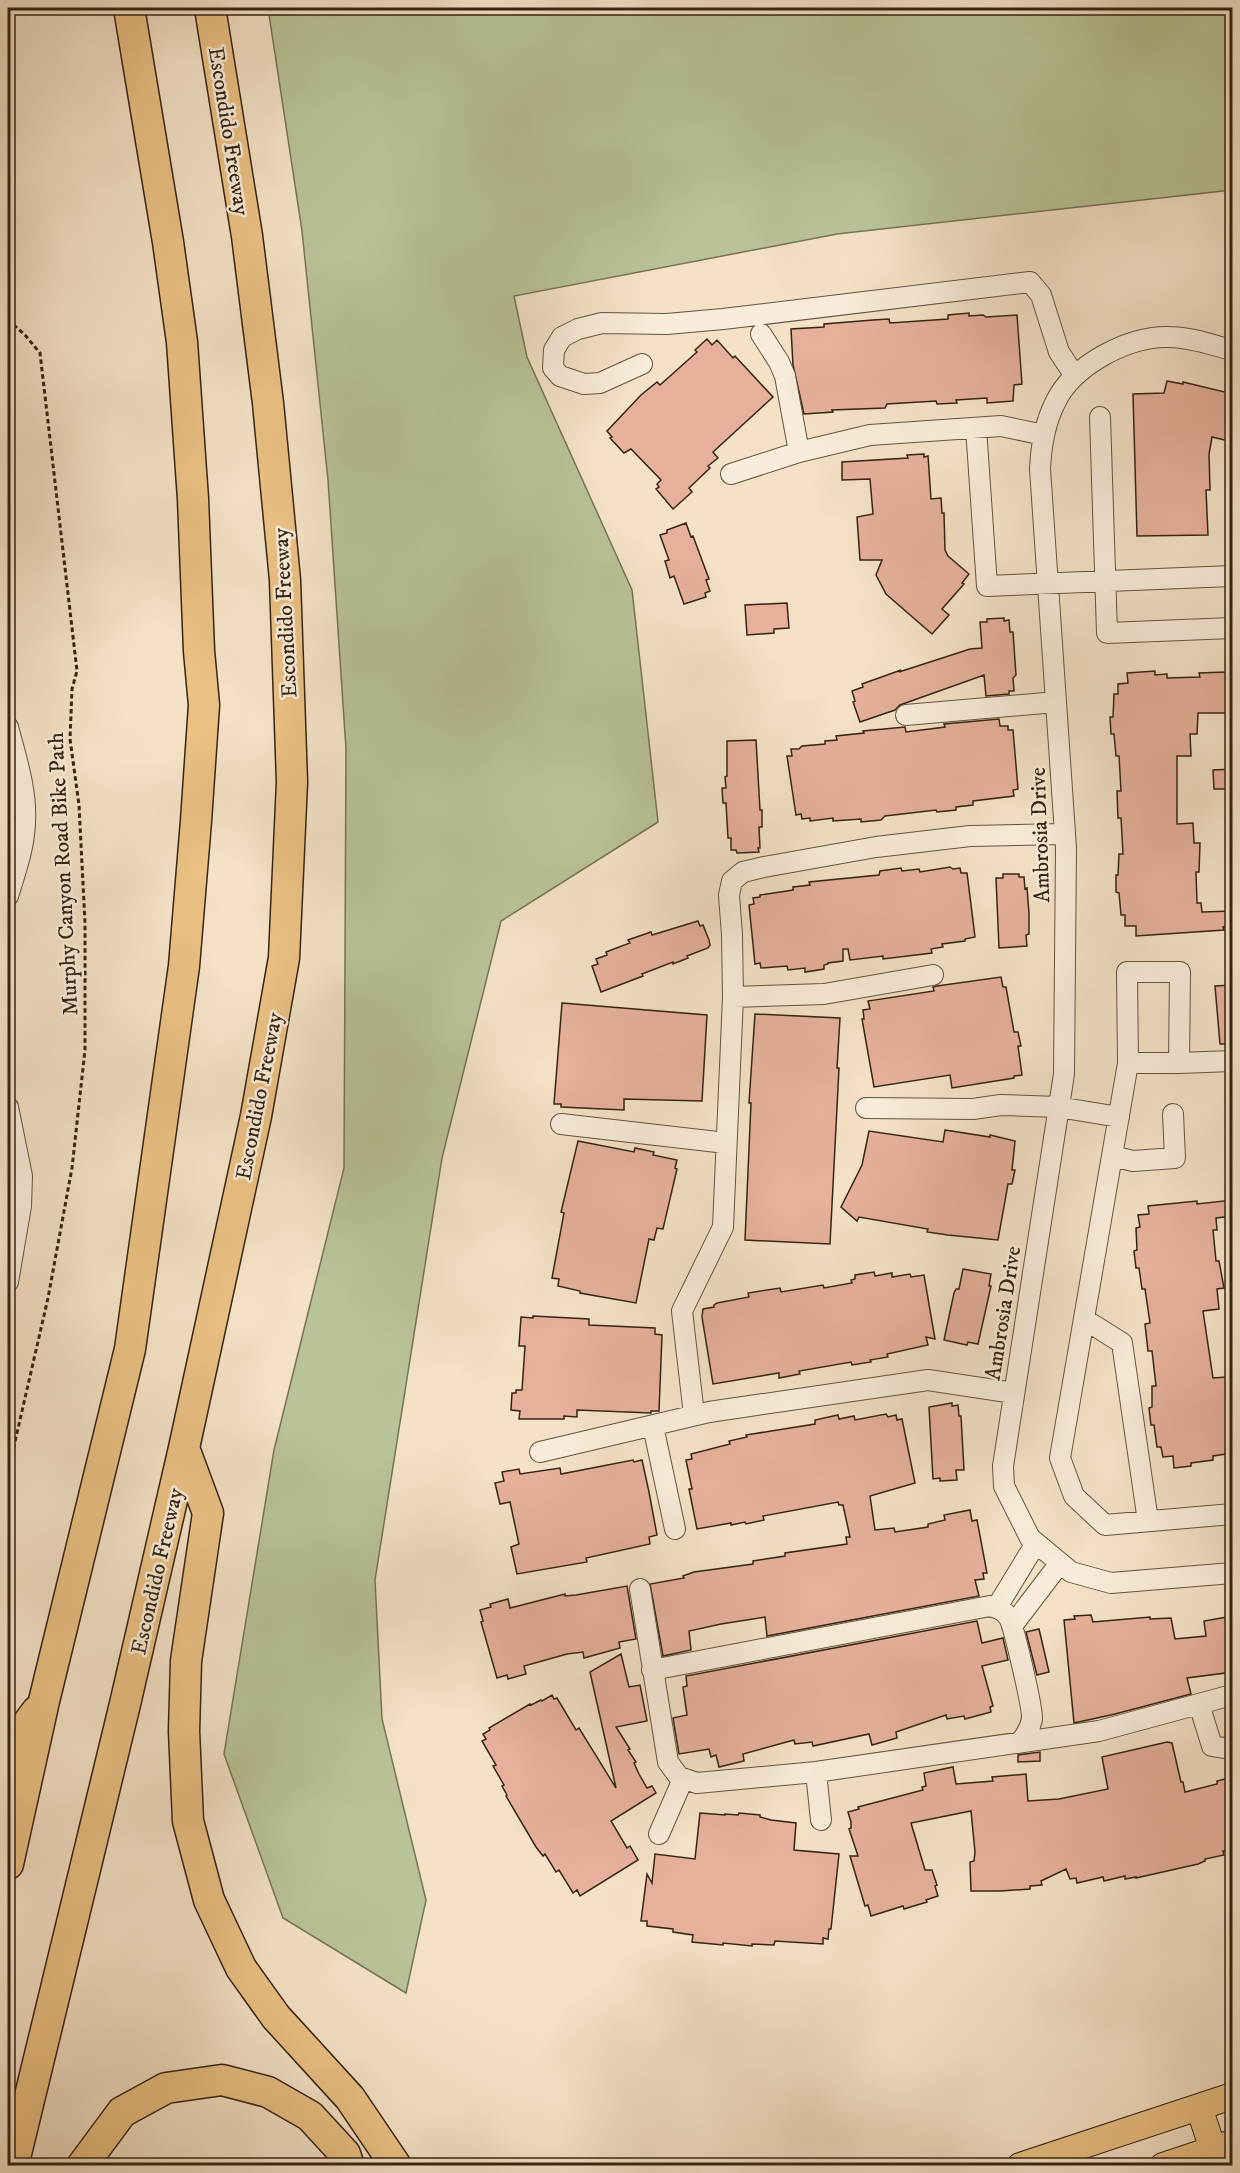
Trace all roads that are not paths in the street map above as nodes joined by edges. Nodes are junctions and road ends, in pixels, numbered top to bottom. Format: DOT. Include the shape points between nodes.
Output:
graph roads {
  1 [pos="129,8"];
  2 [pos="210,8"];
  3 [pos="761,334"];
  4 [pos="1233,350"];
  5 [pos="642,364"];
  6 [pos="1075,376"];
  7 [pos="1101,417"];
  8 [pos="976,428"];
  9 [pos="1044,435"];
  10 [pos="799,452"];
  11 [pos="731,474"];
  12 [pos="1233,576"];
  13 [pos="1105,580"];
  14 [pos="1047,583"];
  15 [pos="1233,628"];
  16 [pos="1056,702"];
  17 [pos="906,715"];
  18 [pos="8,727"];
  19 [pos="1065,834"];
  20 [pos="8,896"];
  21 [pos="933,975"];
  22 [pos="733,997"];
  23 [pos="1233,1061"];
  24 [pos="1128,1063"];
  25 [pos="1179,1063"];
  26 [pos="8,1107"];
  27 [pos="1058,1107"];
  28 [pos="866,1108"];
  29 [pos="1173,1114"];
  30 [pos="1119,1117"];
  31 [pos="561,1124"];
  32 [pos="726,1143"];
  33 [pos="1112,1156"];
  34 [pos="8,1282"];
  35 [pos="1084,1319"];
  36 [pos="1014,1393"];
  37 [pos="694,1415"];
  38 [pos="653,1426"];
  39 [pos="184,1448"];
  40 [pos="540,1452"];
  41 [pos="1233,1514"];
  42 [pos="1148,1521"];
  43 [pos="675,1528"];
  44 [pos="1036,1543"];
  45 [pos="1060,1563"];
  46 [pos="1233,1573"];
  47 [pos="640,1589"];
  48 [pos="997,1607"];
  49 [pos="1012,1626"];
  50 [pos="652,1670"];
  51 [pos="1233,1695"];
  52 [pos="44,1701"];
  53 [pos="1199,1704"];
  54 [pos="1019,1743"];
  55 [pos="1233,1746"];
  56 [pos="8,1750"];
  57 [pos="816,1772"];
  58 [pos="683,1779"];
  59 [pos="821,1820"];
  60 [pos="659,1834"];
  61 [pos="8,1864"];
  62 [pos="1233,2096"];
  63 [pos="1199,2107"];
  64 [pos="1221,2153"];
  65 [pos="13,2166"];
  66 [pos="82,2166"];
  67 [pos="349,2166"];
  68 [pos="396,2166"];
  69 [pos="1020,2166"];
  70 [pos="1163,2166"];
  1 -- 52 [label="highway" via="182,342 204,705 184,966 130,1350"];
  2 -- 39 [label="highway, Escondido Freeway" via="247,236 268,403 285,580 292,782 284,958 256,1116"];
  3 -- 10 [label="street" via="785,376"];
  4 -- 6 [label="street, Ambrosia Drive" via="1169,336 1135,341 1104,354"];
  5 -- 6 [label="street" via="600,383 584,384 560,376 553,368 554,350 562,337 602,323 667,324 723,319 1030,282 1041,295 1059,352"];
  6 -- 9 [label="street, Ambrosia Drive" via="1055,402"];
  7 -- 13 [label="street"];
  8 -- 9 [label="street" via="1002,426"];
  8 -- 10 [label="street" via="870,435"];
  8 -- 14 [label="street" via="987,586"];
  9 -- 14 [label="street, Ambrosia Drive" via="1040,470"];
  10 -- 11 [label="street"];
  12 -- 13 [label="street"];
  13 -- 14 [label="street"];
  13 -- 15 [label="street" via="1107,633"];
  14 -- 16 [label="street, Ambrosia Drive"];
  16 -- 17 [label="street"];
  16 -- 19 [label="street, Ambrosia Drive"];
  18 -- 20 [label="street" via="22,777 26,823"];
  19 -- 22 [label="street" via="970,836 876,847 743,872 732,881 729,895"];
  19 -- 27 [label="street, Ambrosia Drive" via="1064,1074"];
  21 -- 22 [label="street" via="824,994"];
  22 -- 32 [label="street"];
  23 -- 25 [label="street"];
  24 -- 25 [label="street"];
  24 -- 25 [label="street" via="1127,972 1180,972"];
  24 -- 30 [label="street"];
  26 -- 34 [label="street" via="21,1176 21,1206"];
  27 -- 28 [label="street"];
  27 -- 30 [label="street"];
  27 -- 36 [label="street, Ambrosia Drive"];
  29 -- 33 [label="street" via="1175,1158 1133,1161"];
  30 -- 33 [label="street"];
  31 -- 32 [label="street"];
  32 -- 37 [label="street" via="723,1227 682,1311"];
  33 -- 35 [label="street"];
  35 -- 42 [label="street" via="1122,1343"];
  35 -- 42 [label="street" via="1060,1458 1074,1496 1106,1525"];
  36 -- 37 [label="street" via="928,1380"];
  36 -- 44 [label="street, Ambrosia Drive" via="1003,1466 1004,1486"];
  37 -- 38 [label="street"];
  38 -- 40 [label="street"];
  38 -- 43 [label="street"];
  39 -- 65 [label="highway, Escondido Freeway"];
  39 -- 68 [label="highway" via="208,1513 186,1661 184,1731 188,1821 209,1900 241,1968 276,2018 350,2098"];
  41 -- 42 [label="street"];
  44 -- 45 [label="street, Ambrosia Drive"];
  44 -- 48 [label="street"];
  45 -- 46 [label="street, Ambrosia Drive" via="1071,1572 1111,1583"];
  45 -- 49 [label="street"];
  47 -- 50 [label="street"];
  48 -- 49 [label="street"];
  48 -- 50 [label="street"];
  49 -- 54 [label="street" via="1032,1717 1027,1735"];
  50 -- 58 [label="street" via="668,1762"];
  51 -- 53 [label="street"];
  52 -- 56 [label="highway"];
  52 -- 61 [label="highway"];
  53 -- 54 [label="street" via="1099,1731"];
  53 -- 55 [label="street" via="1212,1746"];
  54 -- 57 [label="street"];
  57 -- 58 [label="street" via="698,1783"];
  57 -- 59 [label="street"];
  58 -- 60 [label="street"];
  62 -- 63 [label="main road"];
  63 -- 64 [label="main road"];
  63 -- 69 [label="main road"];
  64 -- 70 [label="main road"];
  66 -- 67 [label="highway" via="122,2112 166,2088 222,2080 268,2092 310,2116 345,2154"];
}
